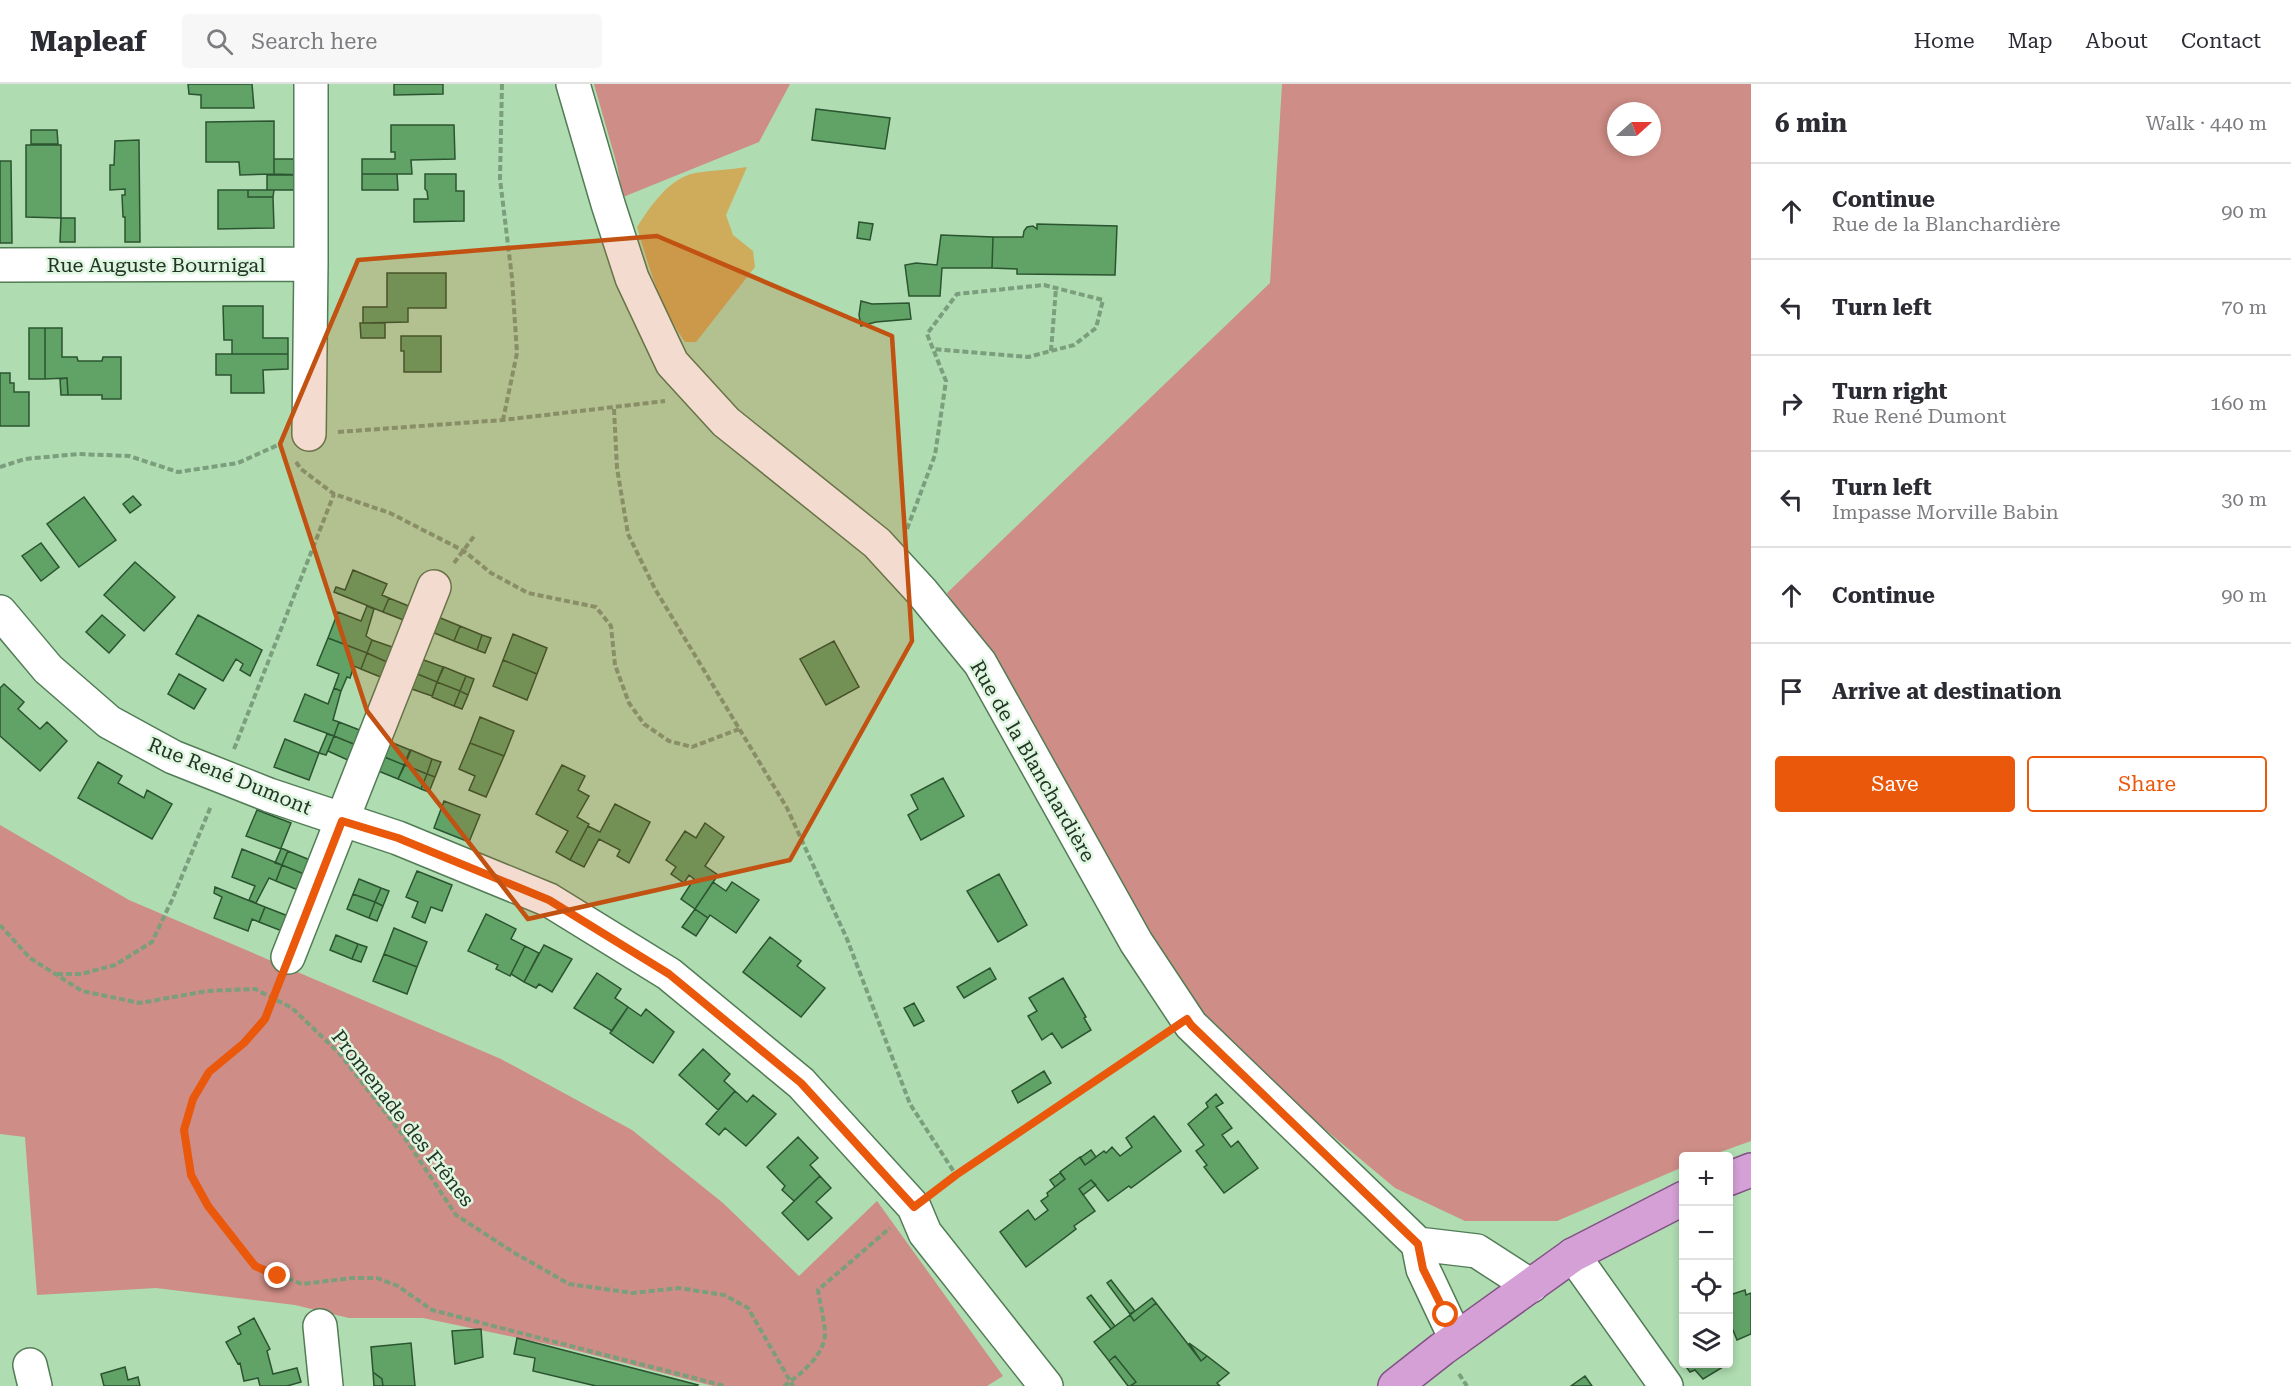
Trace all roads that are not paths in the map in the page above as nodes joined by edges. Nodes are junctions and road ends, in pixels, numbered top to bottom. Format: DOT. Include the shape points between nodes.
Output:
graph roads {
  1 [pos="311,84"];
  2 [pos="573,84"];
  3 [pos="311,264"];
  4 [pos="0,265"];
  5 [pos="296,445"];
  6 [pos="434,587"];
  7 [pos="0,612"];
  8 [pos="342,821"];
  9 [pos="288,957"];
  10 [pos="1751,1170"];
  11 [pos="1733,1177"];
  12 [pos="1679,1200"];
  13 [pos="1418,1244"];
  14 [pos="1573,1255"];
  15 [pos="1531,1286"];
  16 [pos="321,1326"];
  17 [pos="1456,1339"];
  18 [pos="326,1386"];
  19 [pos="1046,1386"];
  20 [pos="1395,1386"];
  21 [pos="1666,1386"];
  1 -- 3 [label="street"];
  2 -- 13 [label="street, Rue de la Blanchardière" via="632,278 672,363 726,422 895,561 980,663 1136,942 1191,1025"];
  3 -- 4 [label="street, Rue Auguste Bournigal"];
  3 -- 5 [label="street"];
  6 -- 8 [label="street"];
  7 -- 8 [label="street, Rue René Dumont" via="48,669 109,722 173,758"];
  8 -- 9 [label="street"];
  8 -- 19 [label="street, Rue René Dumont" via="398,838 549,900 669,974 801,1083 914,1207 925,1233"];
  10 -- 11 [label="main road"];
  12 -- 14 [label="main road"];
  13 -- 15 [label="street" via="1477,1251"];
  13 -- 17 [label="street" via="1423,1269"];
  14 -- 15 [label="main road"];
  14 -- 21 [label="street"];
  15 -- 17 [label="main road"];
  16 -- 18 [label="street"];
  17 -- 20 [label="main road"];
}
